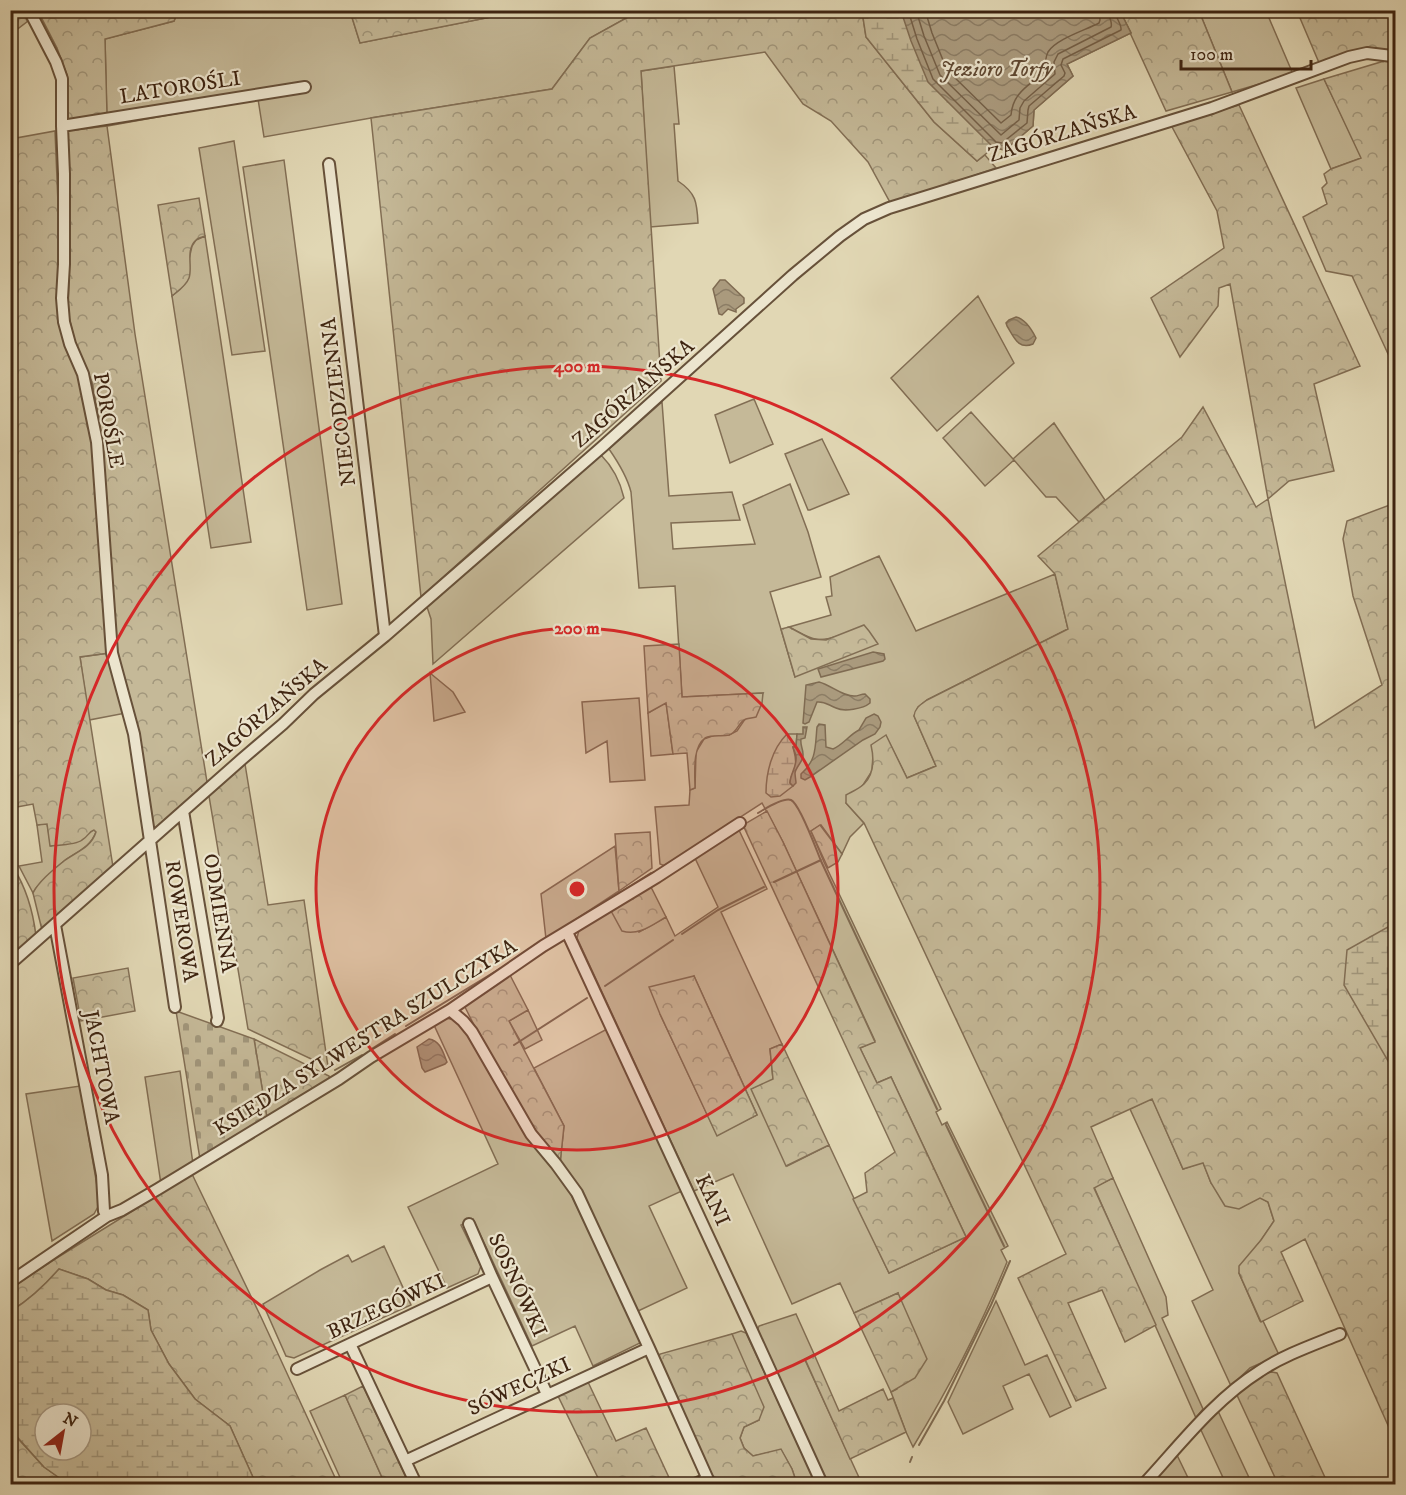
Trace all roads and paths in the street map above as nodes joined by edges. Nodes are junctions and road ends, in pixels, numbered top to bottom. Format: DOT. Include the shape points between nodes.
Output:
graph roads {
  1 [pos="28,10"];
  2 [pos="1392,56"];
  3 [pos="304,87"];
  4 [pos="62,126"];
  5 [pos="329,164"];
  6 [pos="385,636"];
  7 [pos="183,811"];
  8 [pos="740,823"];
  9 [pos="149,842"];
  10 [pos="56,925"];
  11 [pos="567,932"];
  12 [pos="10,964"];
  13 [pos="175,1007"];
  14 [pos="450,1010"];
  15 [pos="217,1021"];
  16 [pos="107,1216"];
  17 [pos="469,1224"];
  18 [pos="492,1277"];
  19 [pos="10,1282"];
  20 [pos="1340,1334"];
  21 [pos="350,1344"];
  22 [pos="649,1348"];
  23 [pos="297,1370"];
  24 [pos="547,1394"];
  25 [pos="405,1461"];
  26 [pos="709,1482"];
  27 [pos="416,1485"];
  28 [pos="695,1485"];
  29 [pos="822,1485"];
  30 [pos="1144,1485"];
  1 -- 4 [label="street, POROŚLE" via="62,79"];
  2 -- 6 [label="street, ZAGÓRZAŃSKA" via="1367,53 1349,57 1212,108 864,219 793,275"];
  3 -- 4 [label="street, LATOROŚLI"];
  4 -- 9 [label="street, POROŚLE" via="64,322 83,374 97,442 112,653 134,734"];
  5 -- 6 [label="street, NIECODZIENNA"];
  6 -- 7 [label="street, ZAGÓRZAŃSKA"];
  7 -- 9 [label="street, ZAGÓRZAŃSKA"];
  7 -- 15 [label="street, ODMIENNA"];
  8 -- 11 [label="street, KSIĘDZA SYLWESTRA SZULCZYKA"];
  9 -- 10 [label="street, ZAGÓRZAŃSKA"];
  9 -- 13 [label="street, ROWEROWA"];
  10 -- 12 [label="street, ZAGÓRZAŃSKA"];
  10 -- 16 [label="street, JACHTOWA"];
  11 -- 14 [label="street, KSIĘDZA SYLWESTRA SZULCZYKA"];
  11 -- 29 [label="street, KANI"];
  14 -- 16 [label="street, KSIĘDZA SYLWESTRA SZULCZYKA" via="158,1189"];
  14 -- 22 [label="street" via="472,1032 531,1134 577,1193"];
  16 -- 19 [label="street, KSIĘDZA SYLWESTRA SZULCZYKA"];
  17 -- 18 [label="street, SOSNÓWKI"];
  18 -- 21 [label="street, BRZEGÓWKI"];
  18 -- 24 [label="street, SOSNÓWKI"];
  20 -- 30 [label="street" via="1276,1361 1248,1379 1207,1415"];
  21 -- 23 [label="street, BRZEGÓWKI"];
  21 -- 25 [label="street"];
  22 -- 24 [label="street, SÓWECZKI"];
  22 -- 26 [label="street"];
  24 -- 25 [label="street, SÓWECZKI"];
  25 -- 27 [label="street"];
  26 -- 28 [label="street"];
}
